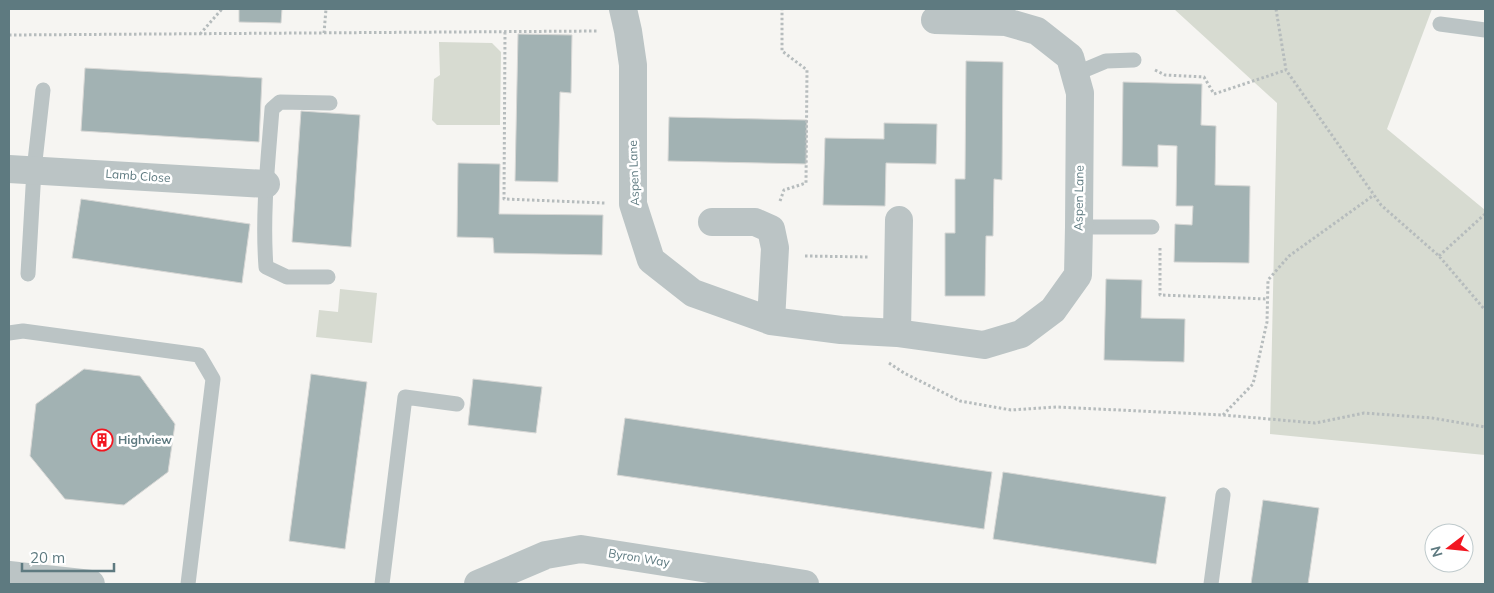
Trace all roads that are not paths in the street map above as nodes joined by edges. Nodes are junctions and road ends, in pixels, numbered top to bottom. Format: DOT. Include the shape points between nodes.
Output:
graph roads {
  1 [pos="625,20"];
  2 [pos="935,20"];
  3 [pos="1440,24"];
  4 [pos="1485,30"];
  5 [pos="1134,60"];
  6 [pos="1075,74"];
  7 [pos="43,90"];
  8 [pos="330,103"];
  9 [pos="21,169"];
  10 [pos="266,184"];
  11 [pos="899,220"];
  12 [pos="712,222"];
  13 [pos="1079,227"];
  14 [pos="1152,227"];
  15 [pos="28,274"];
  16 [pos="328,277"];
  17 [pos="771,321"];
  18 [pos="9,333"];
  19 [pos="897,333"];
  20 [pos="457,404"];
  21 [pos="1223,495"];
  22 [pos="9,575"];
  23 [pos="699,576"];
  24 [pos="91,584"];
  25 [pos="188,584"];
  26 [pos="382,584"];
  27 [pos="478,584"];
  28 [pos="805,584"];
  29 [pos="1211,584"];
  1 -- 17 [label="street, Aspen Lane" via="633,65 633,204 651,260 693,294"];
  2 -- 6 [label="street, Aspen Lane" via="1006,22 1037,31 1070,56"];
  3 -- 4 [label="lane"];
  5 -- 6 [label="lane" via="1106,61"];
  6 -- 13 [label="street, Aspen Lane" via="1080,93"];
  7 -- 9 [label="lane"];
  8 -- 10 [label="lane" via="280,102 272,108"];
  9 -- 10 [label="street, Lamb Close"];
  9 -- 15 [label="lane"];
  10 -- 16 [label="lane" via="266,267 286,277"];
  11 -- 19 [label="street"];
  12 -- 17 [label="street" via="755,222 771,229 775,248"];
  13 -- 14 [label="lane"];
  13 -- 19 [label="street, Aspen Lane" via="1078,275 1053,310 1022,334 984,345"];
  17 -- 19 [label="street, Aspen Lane"];
  18 -- 25 [label="lane" via="23,331 199,356 213,379"];
  20 -- 26 [label="lane" via="405,397"];
  21 -- 29 [label="lane"];
  22 -- 24 [label="street"];
  23 -- 27 [label="street, Byron Way" via="581,549 546,555"];
  23 -- 28 [label="street, Byron Way"];
}
